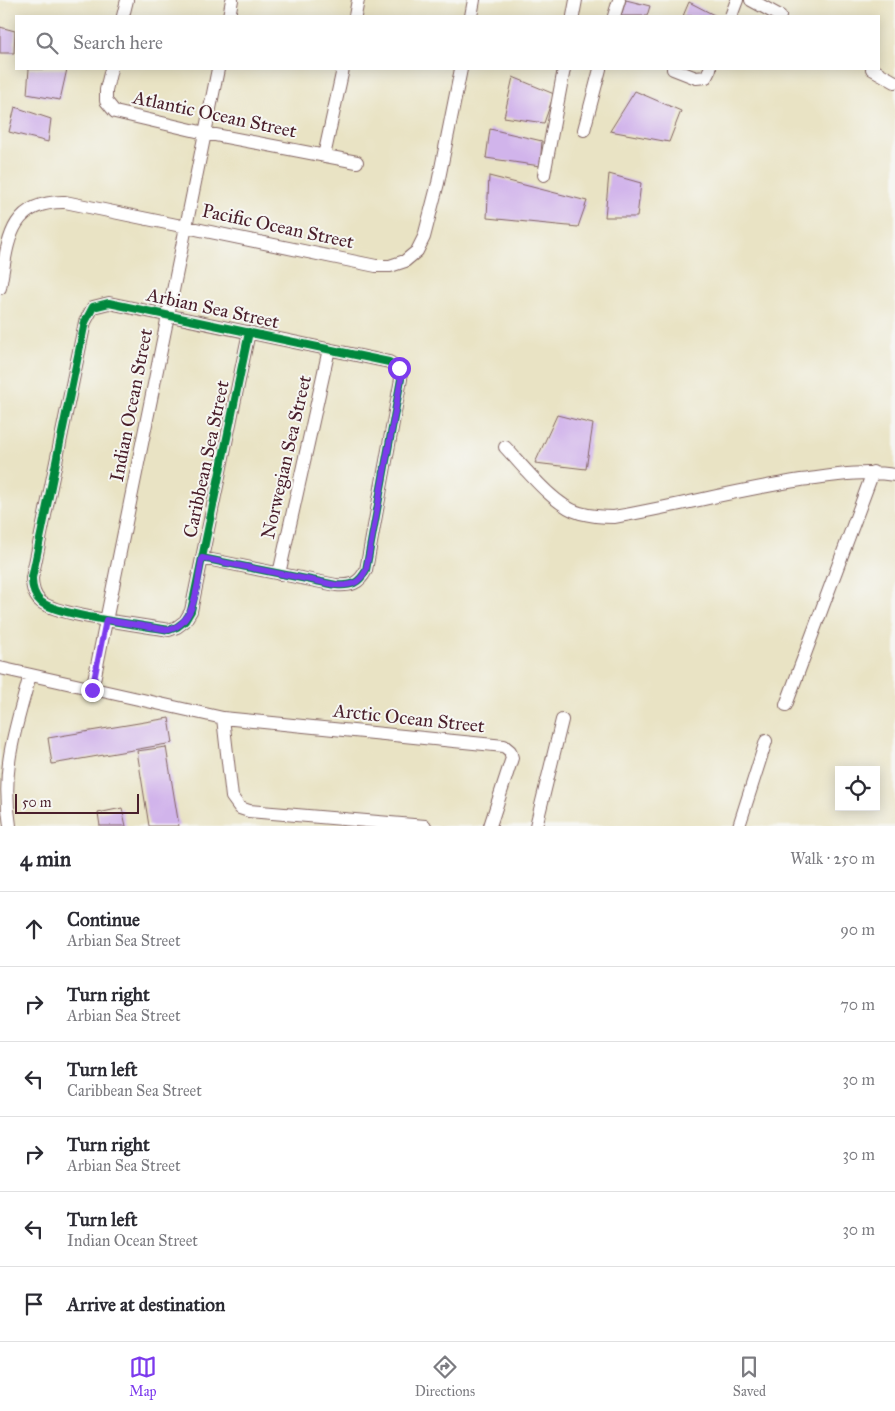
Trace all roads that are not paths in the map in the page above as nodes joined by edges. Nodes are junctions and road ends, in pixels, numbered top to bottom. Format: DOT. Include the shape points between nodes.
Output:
graph roads {
  1 [pos="127,0"];
  2 [pos="232,0"];
  3 [pos="358,0"];
  4 [pos="474,0"];
  5 [pos="576,0"];
  6 [pos="619,0"];
  7 [pos="737,0"];
  8 [pos="752,0"];
  9 [pos="124,15"];
  10 [pos="229,15"];
  11 [pos="355,15"];
  12 [pos="471,15"];
  13 [pos="573,15"];
  14 [pos="614,15"];
  15 [pos="731,15"];
  16 [pos="778,15"];
  17 [pos="111,70"];
  18 [pos="218,70"];
  19 [pos="343,70"];
  20 [pos="461,70"];
  21 [pos="564,70"];
  22 [pos="600,70"];
  23 [pos="676,70"];
  24 [pos="710,70"];
  25 [pos="874,70"];
  26 [pos="895,82"];
  27 [pos="584,130"];
  28 [pos="205,133"];
  29 [pos="324,156"];
  30 [pos="357,162"];
  31 [pos="544,175"];
  32 [pos="186,227"];
  33 [pos="0,288"];
  34 [pos="168,315"];
  35 [pos="249,332"];
  36 [pos="329,349"];
  37 [pos="505,447"];
  38 [pos="873,472"];
  39 [pos="895,475"];
  40 [pos="202,558"];
  41 [pos="279,574"];
  42 [pos="106,620"];
  43 [pos="185,621"];
  44 [pos="0,668"];
  45 [pos="30,675"];
  46 [pos="92,690"];
  47 [pos="786,705"];
  48 [pos="223,718"];
  49 [pos="562,720"];
  50 [pos="766,741"];
  51 [pos="10,826"];
  52 [pos="425,826"];
  53 [pos="490,826"];
  54 [pos="536,826"];
  55 [pos="739,826"];
  1 -- 9 [label="street"];
  2 -- 10 [label="street"];
  3 -- 11 [label="street"];
  4 -- 12 [label="street"];
  5 -- 13 [label="street"];
  6 -- 14 [label="street"];
  7 -- 15 [label="street"];
  8 -- 16 [label="street"];
  17 -- 28 [label="street, Atlantic Ocean Street" via="106,101 115,112"];
  18 -- 28 [label="street, Indian Ocean Street"];
  19 -- 29 [label="street"];
  20 -- 32 [label="street, Pacific Ocean Street" via="429,221 417,251 405,261 376,266"];
  21 -- 31 [label="street"];
  22 -- 27 [label="street"];
  23 -- 24 [label="street" via="696,78 706,77"];
  25 -- 26 [label="street"];
  28 -- 29 [label="street, Atlantic Ocean Street"];
  28 -- 32 [label="street, Indian Ocean Street"];
  29 -- 30 [label="street, Atlantic Ocean Street"];
  32 -- 33 [label="street, Pacific Ocean Street" via="65,202 34,206 23,213 14,226"];
  32 -- 34 [label="street, Indian Ocean Street"];
  34 -- 35 [label="street, Arbian Sea Street"];
  34 -- 42 [label="street, Indian Ocean Street"];
  34 -- 42 [label="street, Arbian Sea Street" via="109,303 92,307 87,314 32,578 35,594 50,607"];
  35 -- 36 [label="street, Arbian Sea Street"];
  35 -- 40 [label="street, Caribbean Sea Street"];
  36 -- 41 [label="street, Norwegian Sea Street"];
  36 -- 41 [label="street, Arbian Sea Street" via="389,362 401,372 366,570 357,583 347,586"];
  37 -- 38 [label="street" via="564,505 578,513 596,516 628,515 758,487"];
  38 -- 39 [label="street"];
  38 -- 47 [label="street"];
  40 -- 41 [label="street, Arbian Sea Street"];
  40 -- 43 [label="street, Caribbean Sea Street" via="191,611"];
  42 -- 43 [label="street, Arbian Sea Street" via="169,630"];
  42 -- 46 [label="street, Indian Ocean Street"];
  44 -- 45 [label="street, Arctic Ocean Street"];
  45 -- 46 [label="street, Arctic Ocean Street"];
  45 -- 51 [label="street" via="7,760 6,799"];
  46 -- 48 [label="street, Arctic Ocean Street"];
  48 -- 52 [label="street" via="232,796 240,808"];
  48 -- 53 [label="street, Arctic Ocean Street" via="507,748 512,758"];
  49 -- 54 [label="street"];
  50 -- 55 [label="street"];
}
